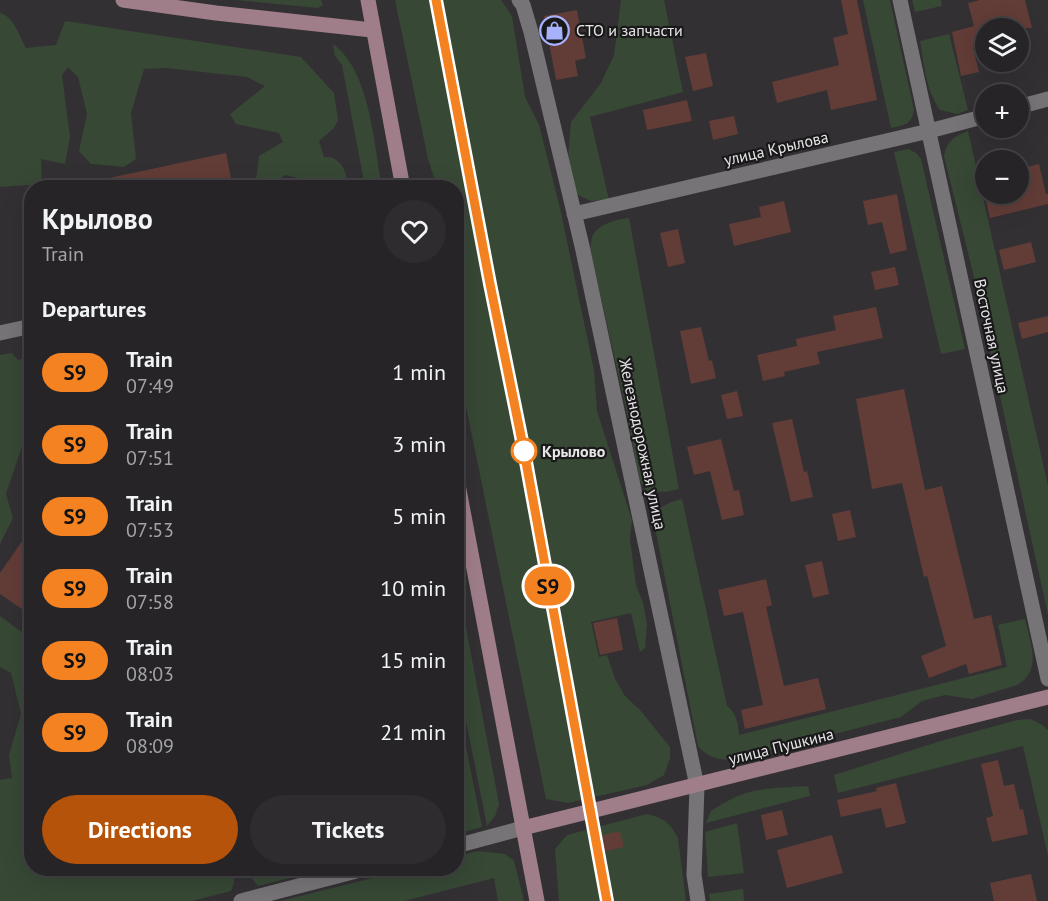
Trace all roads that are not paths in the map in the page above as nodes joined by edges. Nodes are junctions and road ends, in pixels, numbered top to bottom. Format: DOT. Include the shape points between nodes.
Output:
graph roads {
  1 [pos="123,0"];
  2 [pos="368,0"];
  3 [pos="519,0"];
  4 [pos="900,0"];
  5 [pos="372,30"];
  6 [pos="1048,99"];
  7 [pos="1029,104"];
  8 [pos="975,119"];
  9 [pos="929,131"];
  10 [pos="401,180"];
  11 [pos="574,214"];
  12 [pos="24,328"];
  13 [pos="0,333"];
  14 [pos="464,516"];
  15 [pos="1048,679"];
  16 [pos="1048,697"];
  17 [pos="697,786"];
  18 [pos="523,828"];
  19 [pos="464,844"];
  20 [pos="337,876"];
  21 [pos="242,901"];
  22 [pos="537,901"];
  23 [pos="698,901"];
  1 -- 5 [label="main road"];
  2 -- 5 [label="main road"];
  3 -- 11 [label="street, Железнодорожная улица" via="531,32"];
  4 -- 9 [label="street, Восточная улица"];
  5 -- 10 [label="main road"];
  6 -- 7 [label="street"];
  8 -- 9 [label="street, улица Крылова"];
  9 -- 11 [label="street, улица Крылова"];
  9 -- 15 [label="street, Восточная улица"];
  11 -- 17 [label="street, Железнодорожная улица"];
  12 -- 13 [label="street"];
  14 -- 18 [label="main road"];
  16 -- 17 [label="main road, улица Пушкина"];
  17 -- 18 [label="main road, улица Пушкина"];
  17 -- 23 [label="street, Железнодорожная улица" via="694,875"];
  18 -- 19 [label="street"];
  18 -- 22 [label="main road"];
  20 -- 21 [label="street"];
}
